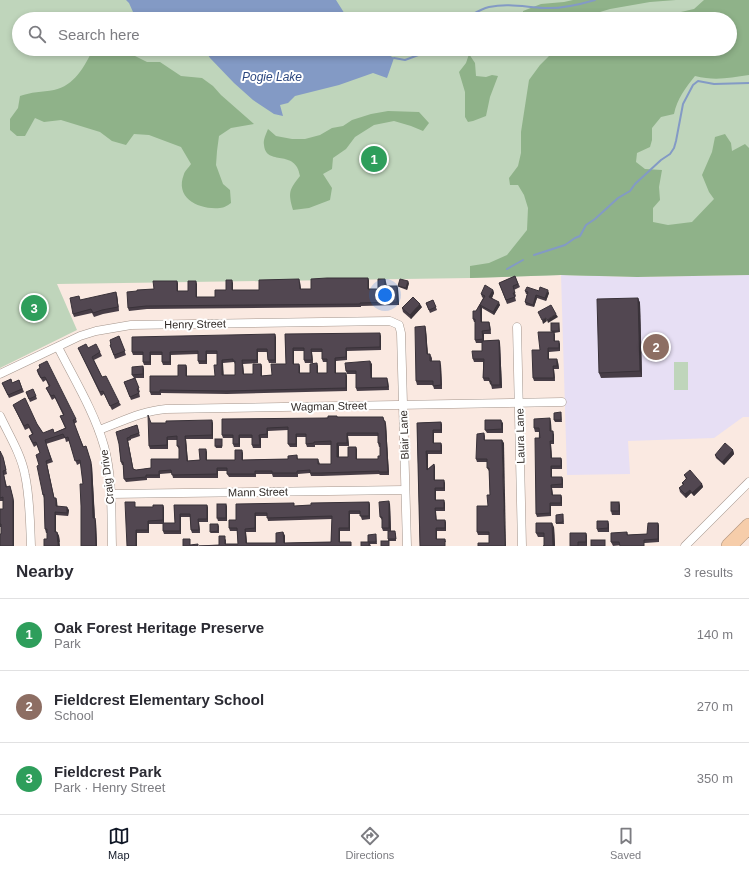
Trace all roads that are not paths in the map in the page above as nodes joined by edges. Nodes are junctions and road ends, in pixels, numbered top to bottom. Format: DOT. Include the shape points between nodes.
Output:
graph roads {
  1 [pos="399,325"];
  2 [pos="517,327"];
  3 [pos="58,347"];
  4 [pos="0,374"];
  5 [pos="519,402"];
  6 [pos="562,402"];
  7 [pos="403,405"];
  8 [pos="0,416"];
  9 [pos="99,430"];
  10 [pos="749,482"];
  11 [pos="405,490"];
  12 [pos="110,494"];
  13 [pos="749,526"];
  14 [pos="31,546"];
  15 [pos="112,546"];
  16 [pos="407,546"];
  17 [pos="522,546"];
  18 [pos="685,546"];
  19 [pos="729,546"];
  1 -- 3 [label="street, Henry Street" via="390,321 131,325 96,331"];
  1 -- 7 [label="street, Blair Lane"];
  2 -- 5 [label="street, Laura Lane"];
  3 -- 4 [label="street, Henry Street"];
  3 -- 9 [label="street, Craig Drive"];
  5 -- 6 [label="street, Wagman Street"];
  5 -- 7 [label="street, Wagman Street"];
  5 -- 17 [label="street, Laura Lane"];
  7 -- 9 [label="street, Wagman Street" via="166,409 133,416"];
  7 -- 11 [label="street, Blair Lane"];
  8 -- 14 [label="street" via="25,474"];
  9 -- 12 [label="street, Craig Drive" via="107,461"];
  10 -- 18 [label="street"];
  11 -- 12 [label="street, Mann Street"];
  11 -- 16 [label="street, Blair Lane"];
  12 -- 15 [label="street, Craig Drive"];
  13 -- 19 [label="highway"];
}
